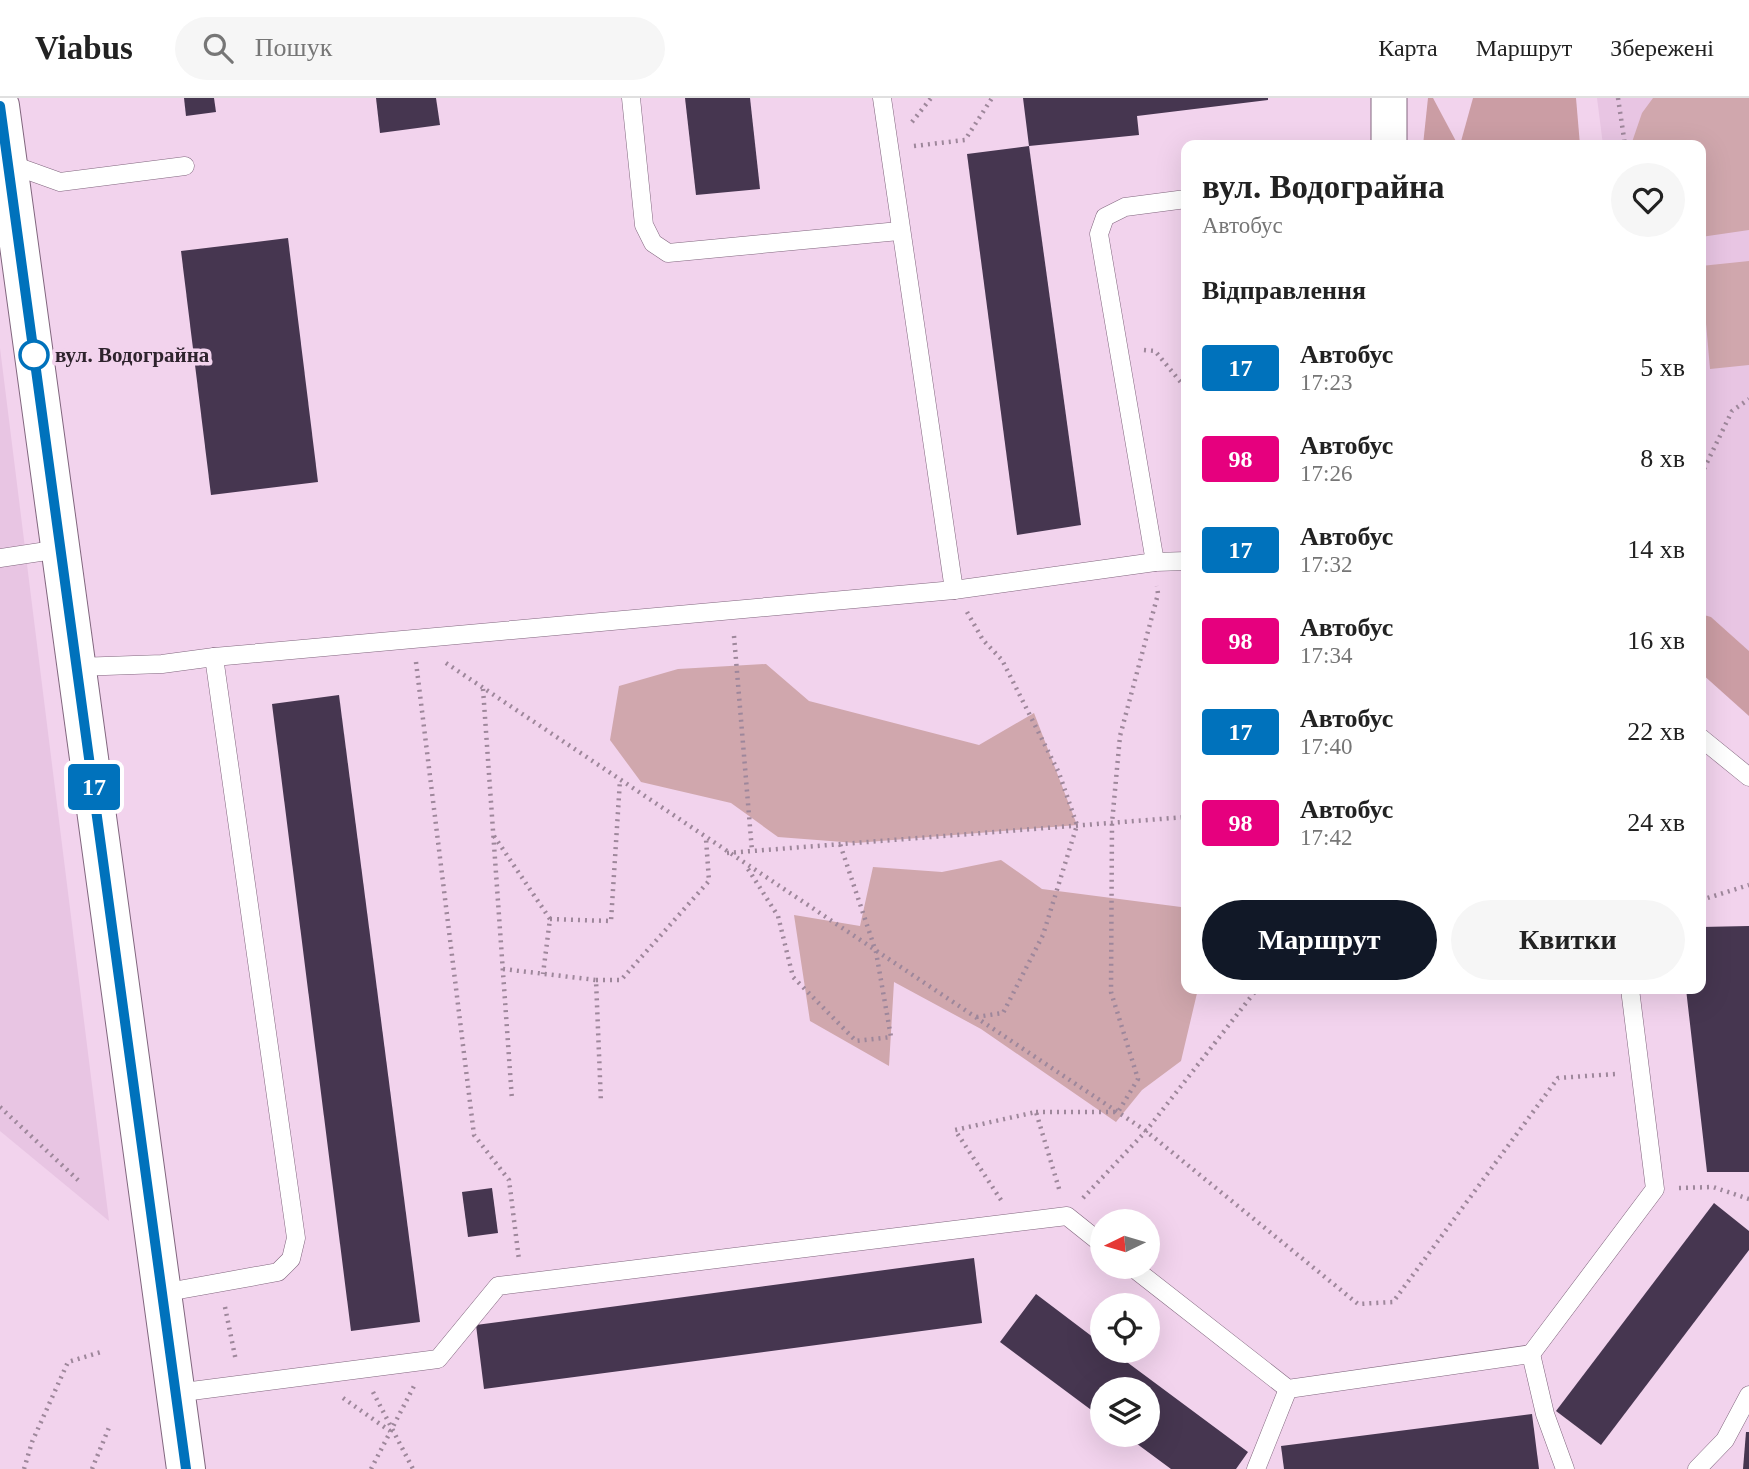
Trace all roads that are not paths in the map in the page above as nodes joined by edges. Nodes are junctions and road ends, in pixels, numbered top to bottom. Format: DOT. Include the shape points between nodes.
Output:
graph roads {
  1 [pos="631,98"];
  2 [pos="882,98"];
  3 [pos="1389,98"];
  4 [pos="0,106"];
  5 [pos="1389,140"];
  6 [pos="4,163"];
  7 [pos="185,166"];
  8 [pos="1181,200"];
  9 [pos="900,231"];
  10 [pos="60,549"];
  11 [pos="0,558"];
  12 [pos="1181,561"];
  13 [pos="1155,562"];
  14 [pos="954,590"];
  15 [pos="214,657"];
  16 [pos="77,667"];
  17 [pos="1706,742"];
  18 [pos="1749,777"];
  19 [pos="1631,994"];
  20 [pos="1090,1234"];
  21 [pos="1147,1279"];
  22 [pos="162,1293"];
  23 [pos="1531,1354"];
  24 [pos="1288,1389"];
  25 [pos="176,1393"];
  26 [pos="1749,1395"];
  27 [pos="186,1469"];
  28 [pos="1256,1469"];
  29 [pos="1565,1469"];
  30 [pos="1698,1469"];
  1 -- 9 [label="lane" via="644,225 653,243 668,253"];
  2 -- 9 [label="lane"];
  3 -- 5 [label="street"];
  4 -- 6 [label="street"];
  6 -- 7 [label="lane" via="60,181"];
  6 -- 10 [label="street"];
  8 -- 13 [label="lane" via="1125,207 1105,217 1099,234"];
  9 -- 14 [label="lane"];
  10 -- 11 [label="lane"];
  10 -- 16 [label="street"];
  12 -- 13 [label="lane"];
  13 -- 14 [label="lane"];
  14 -- 15 [label="lane"];
  15 -- 16 [label="lane"];
  15 -- 22 [label="lane" via="296,1238 291,1259 278,1272"];
  16 -- 22 [label="street"];
  17 -- 18 [label="lane"];
  19 -- 23 [label="lane" via="1655,1189"];
  20 -- 25 [label="lane" via="1067,1216 498,1286 439,1359"];
  21 -- 24 [label="lane"];
  22 -- 25 [label="street"];
  23 -- 24 [label="lane"];
  23 -- 29 [label="lane" via="1545,1414"];
  24 -- 28 [label="lane"];
  25 -- 27 [label="street"];
  26 -- 30 [label="lane" via="1725,1440"];
}
